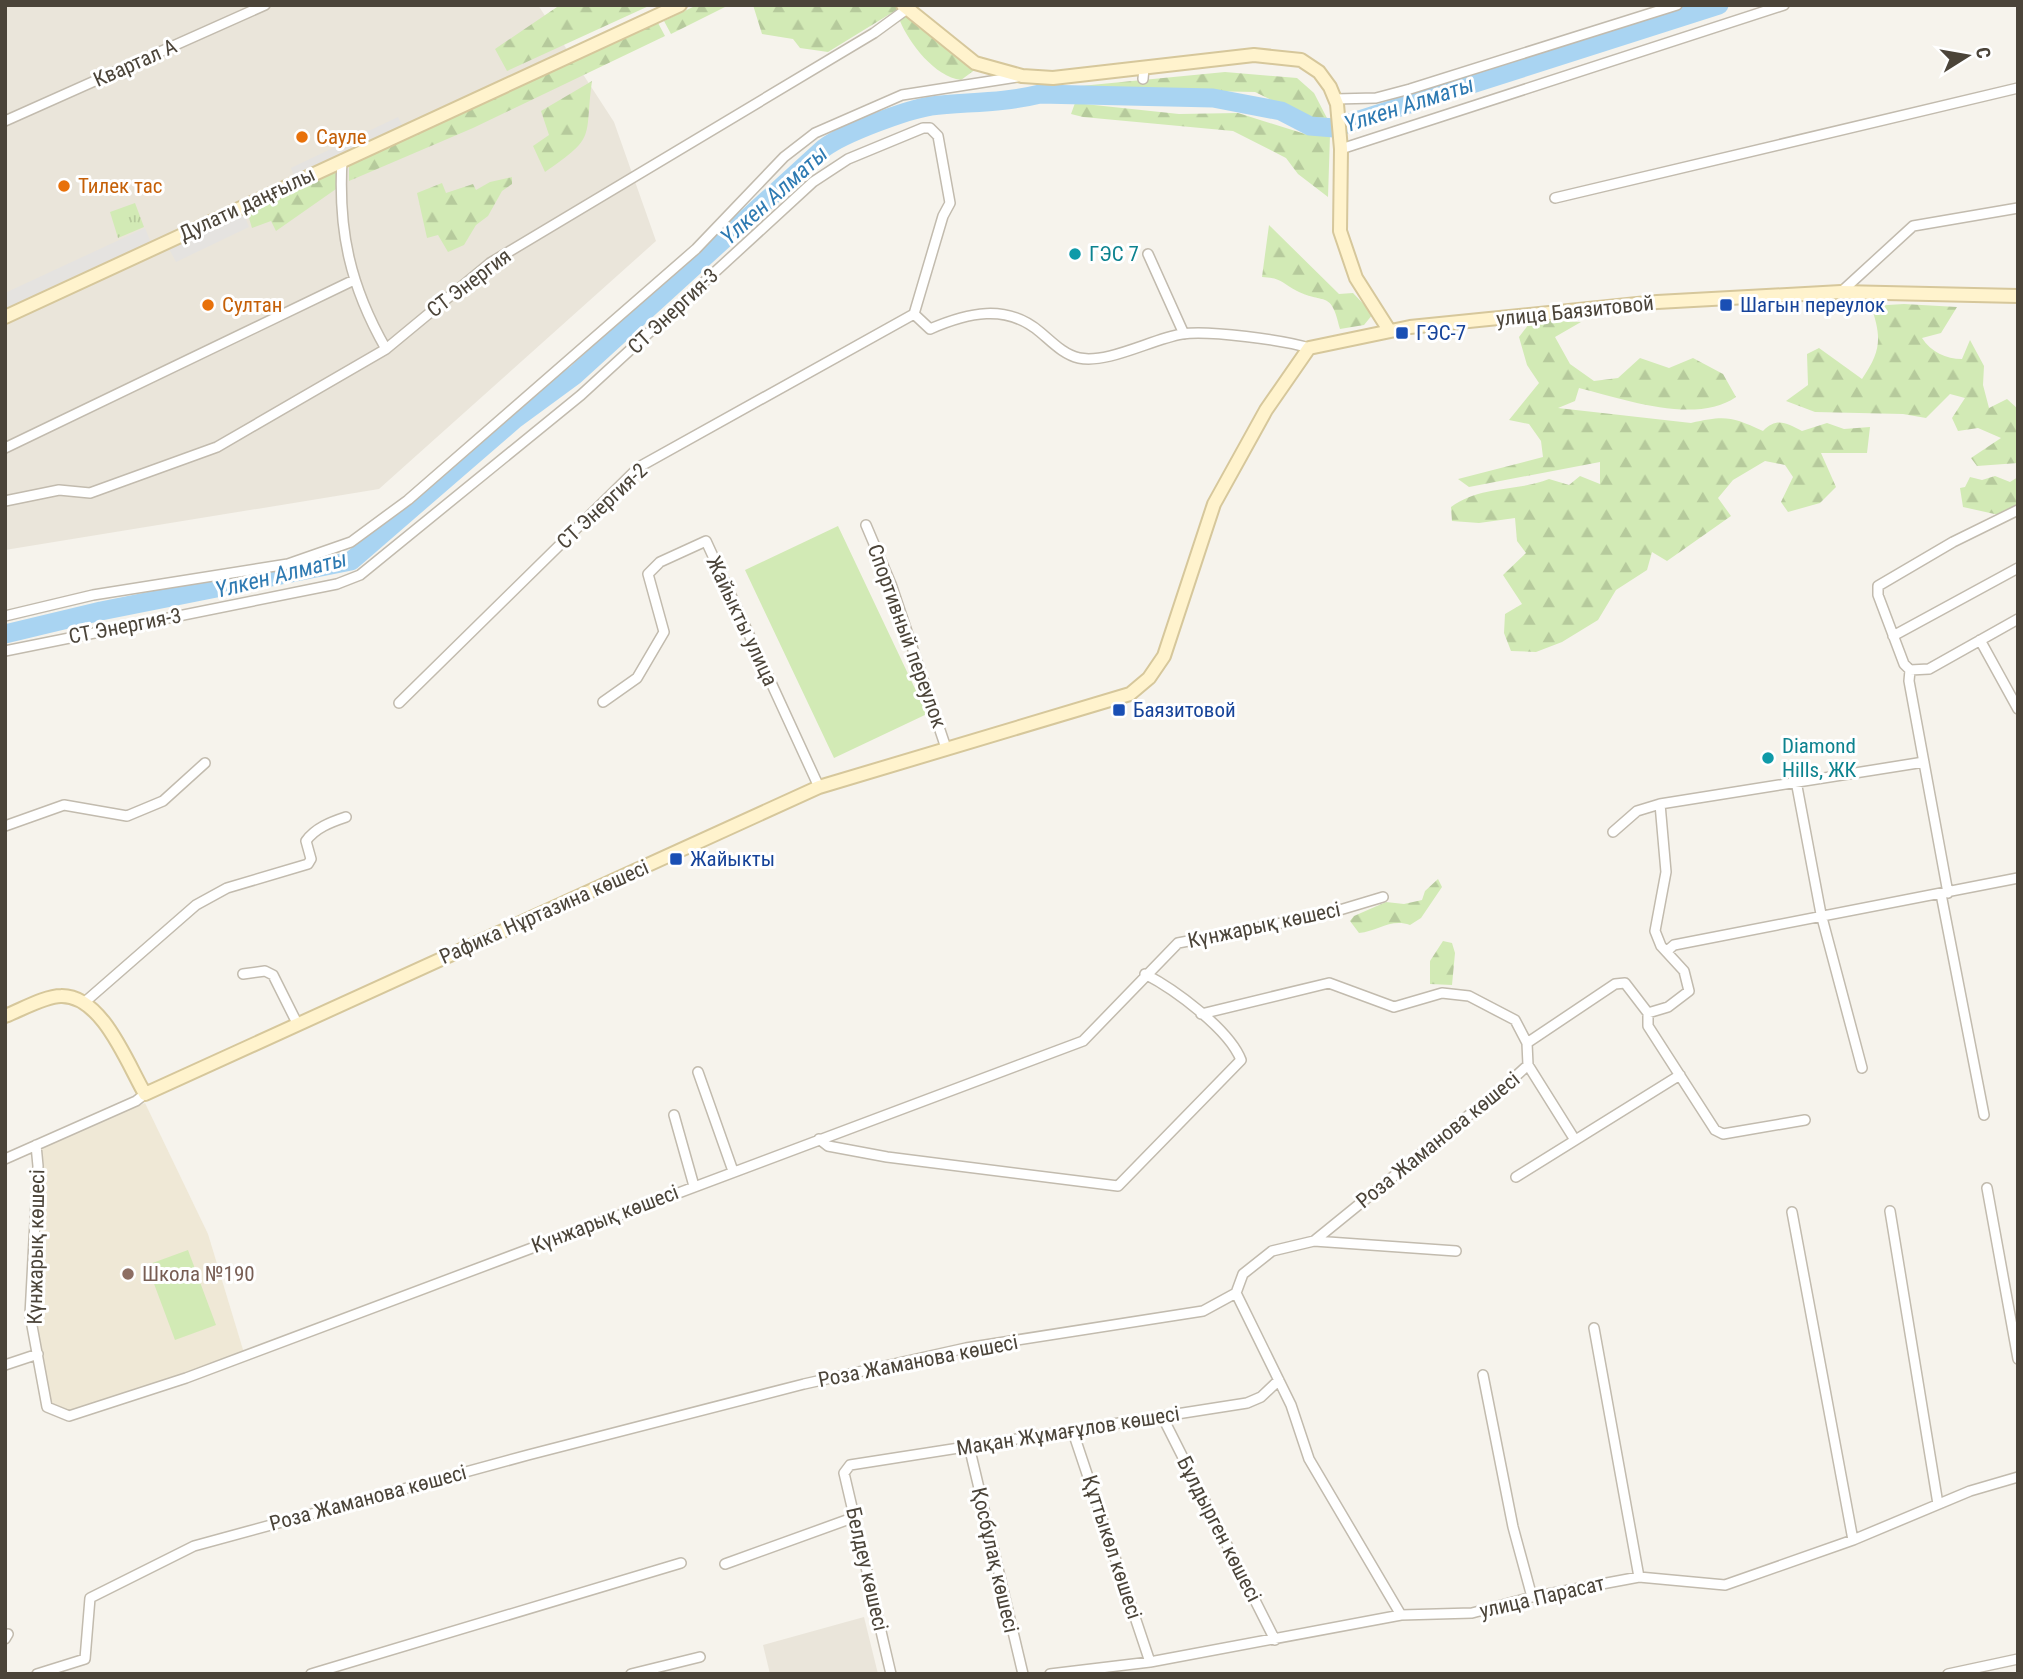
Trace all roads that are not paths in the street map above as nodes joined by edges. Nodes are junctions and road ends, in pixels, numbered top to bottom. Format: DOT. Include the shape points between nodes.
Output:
graph roads {
  1 [pos="265,5"];
  2 [pos="680,5"];
  3 [pos="1677,5"];
  4 [pos="1784,5"];
  5 [pos="907,6"];
  6 [pos="1022,76"];
  7 [pos="2018,88"];
  8 [pos="1335,99"];
  9 [pos="5,121"];
  10 [pos="1341,143"];
  11 [pos="342,160"];
  12 [pos="1555,198"];
  13 [pos="2018,208"];
  14 [pos="1148,254"];
  15 [pos="354,279"];
  16 [pos="1841,292"];
  17 [pos="2018,296"];
  18 [pos="914,314"];
  19 [pos="5,317"];
  20 [pos="1388,330"];
  21 [pos="1184,334"];
  22 [pos="1309,348"];
  23 [pos="386,349"];
  24 [pos="5,447"];
  25 [pos="5,501"];
  26 [pos="2018,510"];
  27 [pos="866,525"];
  28 [pos="2018,568"];
  29 [pos="5,616"];
  30 [pos="2018,619"];
  31 [pos="1893,636"];
  32 [pos="1980,640"];
  33 [pos="5,651"];
  34 [pos="1910,670"];
  35 [pos="603,702"];
  36 [pos="399,703"];
  37 [pos="2018,709"];
  38 [pos="946,748"];
  39 [pos="1924,762"];
  40 [pos="205,763"];
  41 [pos="1796,781"];
  42 [pos="820,788"];
  43 [pos="1660,804"];
  44 [pos="346,817"];
  45 [pos="5,826"];
  46 [pos="1613,832"];
  47 [pos="2018,878"];
  48 [pos="1945,893"];
  49 [pos="1383,897"];
  50 [pos="1821,914"];
  51 [pos="1667,951"];
  52 [pos="243,974"];
  53 [pos="1144,974"];
  54 [pos="86,1002"];
  55 [pos="1648,1013"];
  56 [pos="1201,1014"];
  57 [pos="5,1016"];
  58 [pos="297,1023"];
  59 [pos="1528,1043"];
  60 [pos="1528,1065"];
  61 [pos="1862,1068"];
  62 [pos="698,1072"];
  63 [pos="1679,1074"];
  64 [pos="145,1094"];
  65 [pos="674,1115"];
  66 [pos="1984,1115"];
  67 [pos="1805,1119"];
  68 [pos="819,1139"];
  69 [pos="1575,1140"];
  70 [pos="36,1145"];
  71 [pos="5,1159"];
  72 [pos="733,1171"];
  73 [pos="1516,1177"];
  74 [pos="694,1186"];
  75 [pos="1987,1188"];
  76 [pos="1890,1211"];
  77 [pos="1792,1212"];
  78 [pos="1314,1241"];
  79 [pos="1456,1251"];
  80 [pos="1236,1293"];
  81 [pos="1594,1328"];
  82 [pos="37,1354"];
  83 [pos="2018,1359"];
  84 [pos="5,1365"];
  85 [pos="1483,1375"];
  86 [pos="1279,1380"];
  87 [pos="1163,1418"];
  88 [pos="1073,1432"];
  89 [pos="969,1446"];
  90 [pos="850,1465"];
  91 [pos="2018,1477"];
  92 [pos="1938,1504"];
  93 [pos="855,1517"];
  94 [pos="1853,1540"];
  95 [pos="681,1563"];
  96 [pos="725,1564"];
  97 [pos="1639,1577"];
  98 [pos="1532,1597"];
  99 [pos="1401,1615"];
  100 [pos="1275,1640"];
  101 [pos="700,1657"];
  102 [pos="2018,1659"];
  103 [pos="1150,1662"];
  104 [pos="37,1674"];
  105 [pos="311,1674"];
  106 [pos="631,1674"];
  107 [pos="891,1674"];
  108 [pos="1023,1674"];
  109 [pos="1050,1674"];
  110 [pos="1948,1674"];
  1 -- 9 [label="street, Квартал А"];
  2 -- 11 [label="street, Дулати даңғылы"];
  3 -- 8 [label="street" via="1410,89"];
  4 -- 10 [label="street"];
  5 -- 6 [label="street" via="975,63"];
  5 -- 23 [label="street, СТ Энергия" via="874,33 490,263"];
  6 -- 8 [label="street" via="1144,74 1254,55 1301,60 1319,72"];
  6 -- 29 [label="street" via="902,95 815,133 784,157 696,249 408,500 351,542 288,564 93,595"];
  7 -- 12 [label="street"];
  8 -- 10 [label="street"];
  10 -- 20 [label="street" via="1340,231 1356,278"];
  11 -- 15 [label="street" via="339,202"];
  11 -- 19 [label="street, Дулати даңғылы"];
  13 -- 16 [label="street" via="1913,226"];
  14 -- 21 [label="street"];
  15 -- 23 [label="street"];
  15 -- 24 [label="street"];
  16 -- 17 [label="street, улица Баязитовой"];
  16 -- 20 [label="street, улица Баязитовой" via="1657,302"];
  18 -- 21 [label="street" via="930,329 976,313 1012,316 1035,327 1065,353 1092,359"];
  18 -- 33 [label="street, СТ Энергия-3" via="950,203 938,136 930,128 848,159 813,183 582,395 360,575 337,584"];
  18 -- 36 [label="street, СТ Энергия-2" via="639,467"];
  20 -- 22 [label="street, улица Баязитовой"];
  21 -- 22 [label="street" via="1287,341"];
  22 -- 38 [label="street, Рафика Нұртазина көшесі" via="1266,410 1214,504 1164,656 1149,678 1130,694"];
  23 -- 25 [label="street, СТ Энергия" via="217,447 90,493 59,490"];
  26 -- 31 [label="street" via="1878,586"];
  27 -- 38 [label="street, Спортивный переулок" via="891,584"];
  28 -- 31 [label="street"];
  30 -- 32 [label="street"];
  31 -- 34 [label="street"];
  32 -- 34 [label="street" via="1929,668"];
  32 -- 37 [label="street"];
  34 -- 39 [label="street"];
  35 -- 42 [label="street, Жайыкты улица" via="636,678 664,632 648,574 660,562 706,541"];
  38 -- 42 [label="street, Рафика Нұртазина көшесі"];
  39 -- 41 [label="street"];
  39 -- 48 [label="street"];
  40 -- 45 [label="street" via="163,801 127,816 64,805"];
  41 -- 43 [label="street"];
  41 -- 50 [label="street"];
  42 -- 58 [label="street, Рафика Нұртазина көшесі"];
  43 -- 46 [label="street" via="1637,811"];
  43 -- 51 [label="street" via="1667,872 1655,930 1656,939"];
  44 -- 54 [label="street" via="309,836 308,864 227,888 196,905"];
  47 -- 48 [label="street"];
  48 -- 50 [label="street"];
  48 -- 66 [label="street"];
  49 -- 53 [label="street, Күнжарық көшесі" via="1323,915 1178,943"];
  50 -- 51 [label="street" via="1674,945"];
  50 -- 61 [label="street"];
  51 -- 55 [label="street" via="1684,971 1689,991 1668,1007"];
  52 -- 58 [label="street" via="265,971 273,975"];
  53 -- 56 [label="street"];
  53 -- 68 [label="street, Күнжарық көшесі" via="1083,1041"];
  54 -- 57 [label="street" via="60,995"];
  54 -- 64 [label="street" via="102,1018"];
  55 -- 59 [label="street, Роза Жаманова көшесі" via="1625,982 1615,984"];
  55 -- 63 [label="street" via="1648,1026"];
  56 -- 59 [label="street" via="1329,983 1394,1007 1442,993 1469,996 1515,1020"];
  56 -- 68 [label="street" via="1236,1045 1241,1060 1118,1186 887,1157 828,1146"];
  58 -- 64 [label="street, Рафика Нұртазина көшесі"];
  59 -- 60 [label="street, Роза Жаманова көшесі"];
  60 -- 69 [label="street"];
  60 -- 78 [label="street, Роза Жаманова көшесі"];
  62 -- 72 [label="street"];
  63 -- 67 [label="street" via="1715,1130 1723,1134"];
  63 -- 69 [label="street"];
  64 -- 70 [label="street, Рафика Нұртазина көшесі"];
  65 -- 74 [label="street"];
  68 -- 72 [label="street, Күнжарық көшесі"];
  69 -- 73 [label="street"];
  70 -- 71 [label="street, Рафика Нұртазина көшесі"];
  70 -- 82 [label="street, Күнжарық көшесі" via="30,1315"];
  72 -- 74 [label="street, Күнжарық көшесі"];
  74 -- 82 [label="street, Күнжарық көшесі" via="186,1378 69,1416 47,1407"];
  75 -- 83 [label="street"];
  76 -- 92 [label="street"];
  77 -- 94 [label="street"];
  78 -- 79 [label="street"];
  78 -- 80 [label="street, Роза Жаманова көшесі" via="1272,1251 1258,1260 1243,1274"];
  80 -- 86 [label="street"];
  80 -- 104 [label="street, Роза Жаманова көшесі" via="1203,1311 966,1348 804,1384 194,1546 90,1598 85,1659"];
  81 -- 97 [label="street"];
  82 -- 84 [label="street"];
  85 -- 98 [label="street"];
  86 -- 87 [label="street, Мақан Жұмағұлов көшесі" via="1247,1403"];
  86 -- 99 [label="street" via="1309,1459"];
  87 -- 88 [label="street, Мақан Жұмағұлов көшесі"];
  87 -- 100 [label="street, Бұлдырген көшесі"];
  88 -- 89 [label="street, Мақан Жұмағұлов көшесі"];
  88 -- 103 [label="street, Құттыкөл көшесі"];
  89 -- 90 [label="street, Мақан Жұмағұлов көшесі"];
  89 -- 108 [label="street, Қосбұлақ көшесі"];
  90 -- 93 [label="street, Белдеу көшесі" via="844,1473"];
  91 -- 92 [label="street, улица Парасат"];
  92 -- 94 [label="street, улица Парасат"];
  93 -- 96 [label="street"];
  93 -- 107 [label="street, Белдеу көшесі"];
  94 -- 97 [label="street, улица Парасат" via="1726,1585"];
  95 -- 105 [label="street"];
  97 -- 98 [label="street, улица Парасат"];
  98 -- 99 [label="street, улица Парасат" via="1472,1613"];
  99 -- 100 [label="street, улица Парасат"];
  100 -- 103 [label="street, улица Парасат"];
  101 -- 106 [label="street"];
  102 -- 110 [label="street"];
  103 -- 109 [label="street, улица Парасат"];
}
